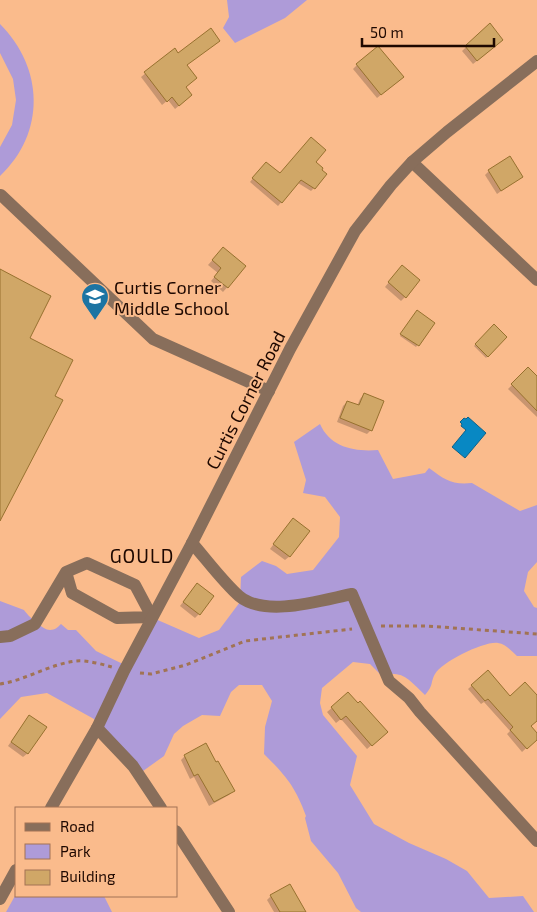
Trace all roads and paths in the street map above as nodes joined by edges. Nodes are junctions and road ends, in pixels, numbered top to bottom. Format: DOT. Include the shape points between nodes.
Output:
graph roads {
  1 [pos="537,61"];
  2 [pos="412,162"];
  3 [pos="1,195"];
  4 [pos="537,280"];
  5 [pos="269,391"];
  6 [pos="192,544"];
  7 [pos="66,572"];
  8 [pos="152,617"];
  9 [pos="366,628"];
  10 [pos="537,634"];
  11 [pos="0,637"];
  12 [pos="124,671"];
  13 [pos="0,684"];
  14 [pos="97,728"];
  15 [pos="52,807"];
  16 [pos="160,807"];
  17 [pos="178,834"];
  18 [pos="537,841"];
  19 [pos="15,872"];
  20 [pos="0,899"];
  21 [pos="229,912"];
  1 -- 2 [label="street, Curtis Corner Road"];
  2 -- 4 [label="street"];
  2 -- 5 [label="street, Curtis Corner Road" via="355,231"];
  3 -- 5 [label="street" via="153,339"];
  5 -- 6 [label="street, Curtis Corner Road"];
  6 -- 8 [label="street, Curtis Corner Road"];
  6 -- 9 [label="street" via="238,596 248,602 288,606 352,594"];
  7 -- 8 [label="street" via="72,594 116,618"];
  7 -- 8 [label="street" via="87,563 135,585"];
  7 -- 11 [label="street" via="35,624 10,636"];
  8 -- 12 [label="street, Curtis Corner Road"];
  9 -- 10 [label="path" via="427,626"];
  9 -- 12 [label="path" via="245,641 186,665 151,674"];
  9 -- 18 [label="street" via="389,681 409,698"];
  12 -- 13 [label="path" via="77,661"];
  12 -- 14 [label="street, Curtis Corner Road"];
  14 -- 15 [label="street, Curtis Corner Road"];
  14 -- 16 [label="street" via="133,766"];
  17 -- 21 [label="street"];
  19 -- 20 [label="street"];
}
